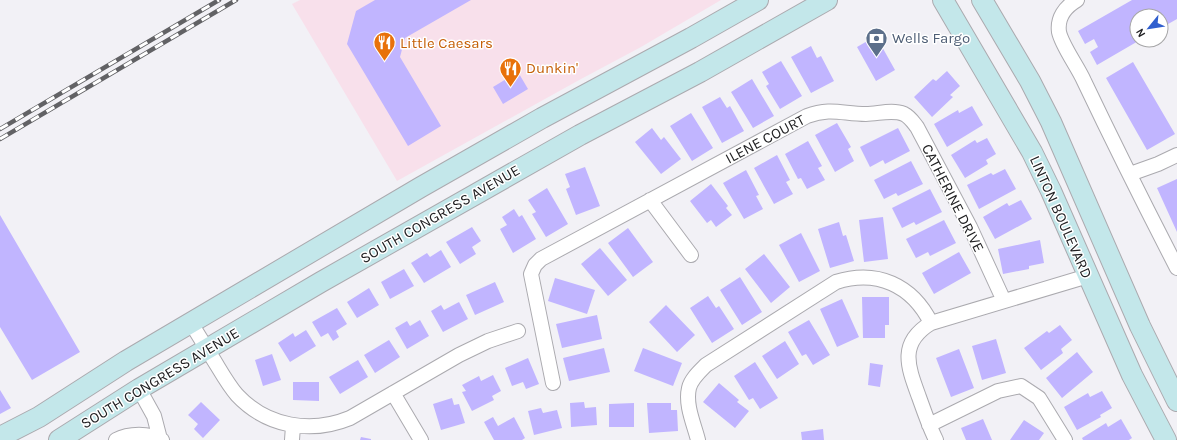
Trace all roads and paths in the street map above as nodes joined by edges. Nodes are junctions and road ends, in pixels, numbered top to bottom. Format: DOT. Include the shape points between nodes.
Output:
graph roads {
  1 [pos="758,0"];
  2 [pos="827,0"];
  3 [pos="943,0"];
  4 [pos="982,0"];
  5 [pos="1077,0"];
  6 [pos="887,112"];
  7 [pos="1177,155"];
  8 [pos="1130,174"];
  9 [pos="650,200"];
  10 [pos="691,255"];
  11 [pos="1177,268"];
  12 [pos="1088,276"];
  13 [pos="1004,302"];
  14 [pos="1130,303"];
  15 [pos="191,323"];
  16 [pos="931,324"];
  17 [pos="518,331"];
  18 [pos="206,349"];
  19 [pos="553,383"];
  20 [pos="139,389"];
  21 [pos="393,393"];
  22 [pos="1177,401"];
  23 [pos="929,425"];
  24 [pos="293,426"];
  25 [pos="0,437"];
  26 [pos="161,439"];
  27 [pos="59,440"];
  28 [pos="116,440"];
  29 [pos="292,440"];
  30 [pos="421,440"];
  31 [pos="698,440"];
  32 [pos="936,440"];
  33 [pos="1065,440"];
  34 [pos="1166,440"];
  1 -- 15 [label="main road, SOUTH CONGRESS AVENUE" via="542,118"];
  2 -- 18 [label="main road, SOUTH CONGRESS AVENUE" via="700,72 573,138"];
  3 -- 12 [label="main road, LINTON BOULEVARD" via="1032,152"];
  4 -- 14 [label="main road, LINTON BOULEVARD" via="1051,122"];
  5 -- 8 [label="street" via="1066,8 1061,16 1059,33"];
  6 -- 9 [label="street, ILENE COURT" via="859,114 833,111 807,116"];
  6 -- 13 [label="street, CATHERINE DRIVE" via="904,115 917,127 970,227"];
  7 -- 8 [label="street"];
  8 -- 11 [label="street"];
  9 -- 10 [label="street"];
  9 -- 19 [label="street, ILENE COURT" via="541,259 535,265 531,274"];
  12 -- 13 [label="street"];
  12 -- 14 [label="main road" via="1102,277"];
  12 -- 34 [label="main road, LINTON BOULEVARD" via="1132,375"];
  13 -- 16 [label="street"];
  14 -- 22 [label="main road, LINTON BOULEVARD"];
  15 -- 18 [label="street"];
  15 -- 25 [label="main road, SOUTH CONGRESS AVENUE" via="38,417"];
  16 -- 23 [label="street" via="916,335 908,352 909,370"];
  16 -- 31 [label="street" via="912,296 889,282 871,277 836,282 706,365 690,387 689,408"];
  17 -- 21 [label="street" via="488,341 459,355"];
  18 -- 20 [label="main road, SOUTH CONGRESS AVENUE"];
  18 -- 24 [label="street" via="231,388 245,403 271,419"];
  20 -- 26 [label="street" via="154,416"];
  20 -- 27 [label="main road, SOUTH CONGRESS AVENUE"];
  21 -- 24 [label="street" via="340,422 320,426"];
  21 -- 30 [label="street"];
  23 -- 32 [label="street"];
  23 -- 33 [label="street" via="998,391 1021,386 1039,398"];
  24 -- 29 [label="street"];
  26 -- 28 [label="street" via="143,435 126,436"];
}
